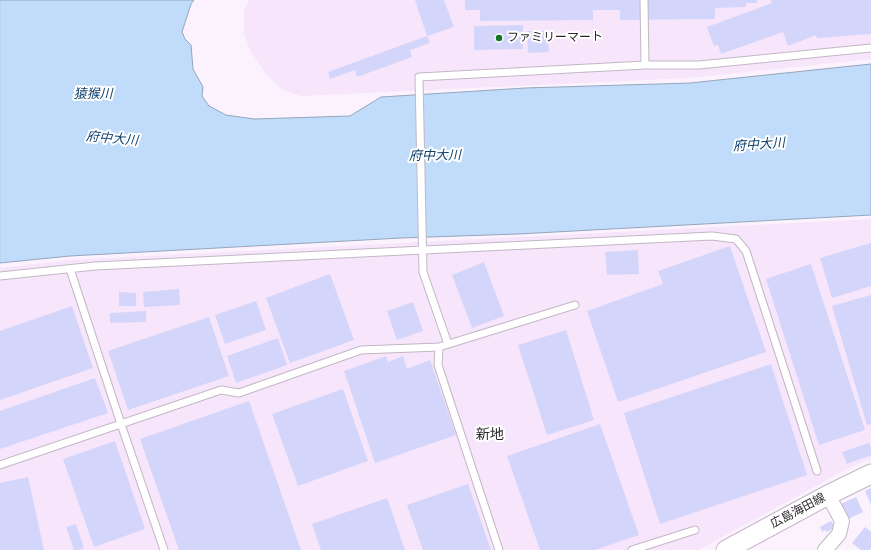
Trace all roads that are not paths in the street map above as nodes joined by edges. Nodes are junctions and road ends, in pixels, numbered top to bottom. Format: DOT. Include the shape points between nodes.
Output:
graph roads {
  1 [pos="644,0"];
  2 [pos="871,48"];
  3 [pos="645,65"];
  4 [pos="422,251"];
  5 [pos="70,269"];
  6 [pos="0,276"];
  7 [pos="575,305"];
  8 [pos="448,344"];
  9 [pos="439,347"];
  10 [pos="121,424"];
  11 [pos="0,465"];
  12 [pos="817,471"];
  13 [pos="871,474"];
  14 [pos="828,496"];
  15 [pos="695,530"];
  16 [pos="164,550"];
  17 [pos="499,550"];
  18 [pos="632,550"];
  19 [pos="726,550"];
  20 [pos="825,550"];
  1 -- 3 [label="lane"];
  2 -- 3 [label="lane" via="699,65"];
  3 -- 4 [label="lane" via="419,77"];
  4 -- 5 [label="lane"];
  4 -- 8 [label="lane" via="423,272"];
  4 -- 12 [label="lane" via="712,236 736,239 746,251"];
  5 -- 6 [label="lane"];
  5 -- 10 [label="lane"];
  7 -- 8 [label="lane"];
  8 -- 9 [label="lane"];
  9 -- 10 [label="lane" via="361,350 239,393 221,390"];
  9 -- 17 [label="lane" via="438,365"];
  10 -- 11 [label="lane"];
  10 -- 16 [label="lane"];
  13 -- 14 [label="main road, 広島海田線"];
  14 -- 19 [label="main road, 広島海田線"];
  14 -- 20 [label="street" via="842,521 839,534"];
  15 -- 18 [label="lane"];
}
